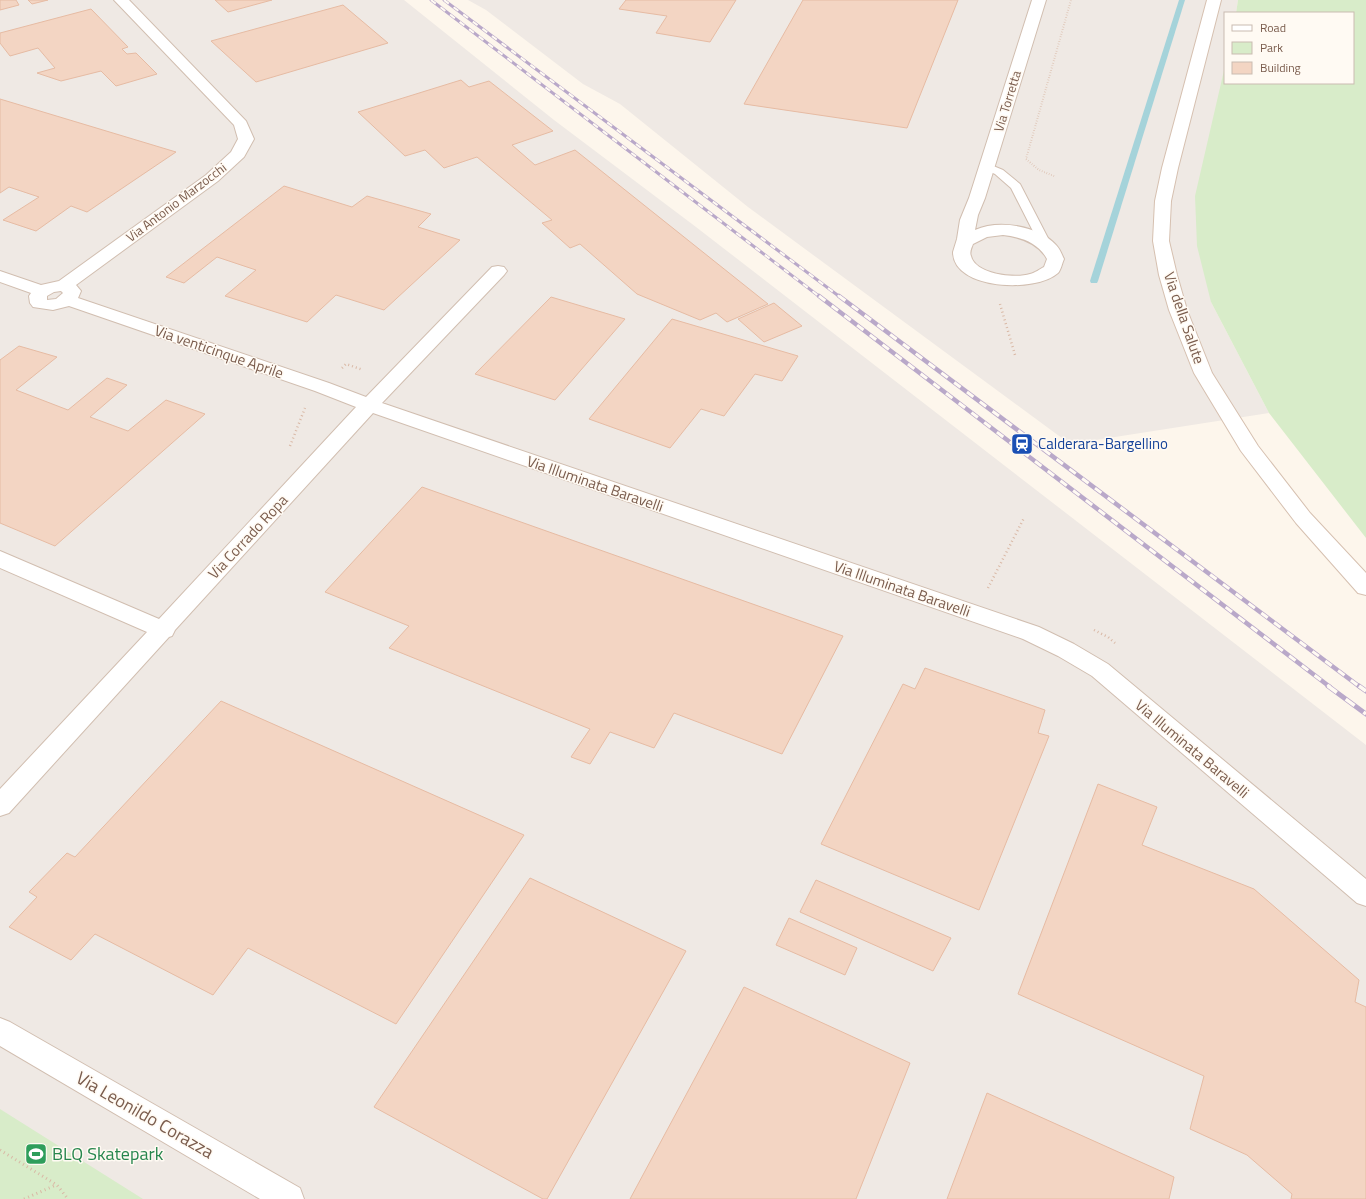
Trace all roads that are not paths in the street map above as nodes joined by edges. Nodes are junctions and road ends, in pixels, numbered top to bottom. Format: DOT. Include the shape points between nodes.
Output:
graph roads {
  1 [pos="121,0"];
  2 [pos="1038,0"];
  3 [pos="1214,0"];
  4 [pos="986,166"];
  5 [pos="983,210"];
  6 [pos="1010,230"];
  7 [pos="965,241"];
  8 [pos="1044,242"];
  9 [pos="498,270"];
  10 [pos="0,276"];
  11 [pos="66,293"];
  12 [pos="369,405"];
  13 [pos="0,559"];
  14 [pos="1366,587"];
  15 [pos="164,630"];
  16 [pos="0,806"];
  17 [pos="1366,895"];
  18 [pos="0,1032"];
  19 [pos="289,1199"];
  1 -- 11 [label="street, Via Antonio Marzocchi" via="241,124 246,139 238,154 212,178"];
  2 -- 4 [label="street, Via Torretta"];
  3 -- 14 [label="street, Via della Salute" via="1163,201 1161,241 1168,274 1178,310 1203,373 1251,451 1302,518"];
  4 -- 5 [label="street, Via Torretta"];
  4 -- 8 [label="lane" via="999,172 1016,186"];
  5 -- 6 [label="street"];
  5 -- 7 [label="street, Via Torretta" via="968,221"];
  6 -- 7 [label="street" via="985,231"];
  6 -- 8 [label="street" via="1034,236"];
  7 -- 8 [label="street, Via Torretta" via="962,249 963,258 969,266 979,273 1008,281 1036,279 1054,266 1052,249"];
  9 -- 12 [label="street, Via Corrado Ropa"];
  10 -- 11 [label="street" via="42,291 38,296 39,303 59,304"];
  11 -- 12 [label="street, Via venticinque Aprile"];
  12 -- 15 [label="street, Via Corrado Ropa"];
  12 -- 17 [label="street, Via Illuminata Baravelli" via="1031,633 1056,645 1100,670"];
  13 -- 15 [label="street"];
  15 -- 16 [label="street, Via Corrado Ropa"];
  18 -- 19 [label="street, Via Leonildo Corazza"];
}
